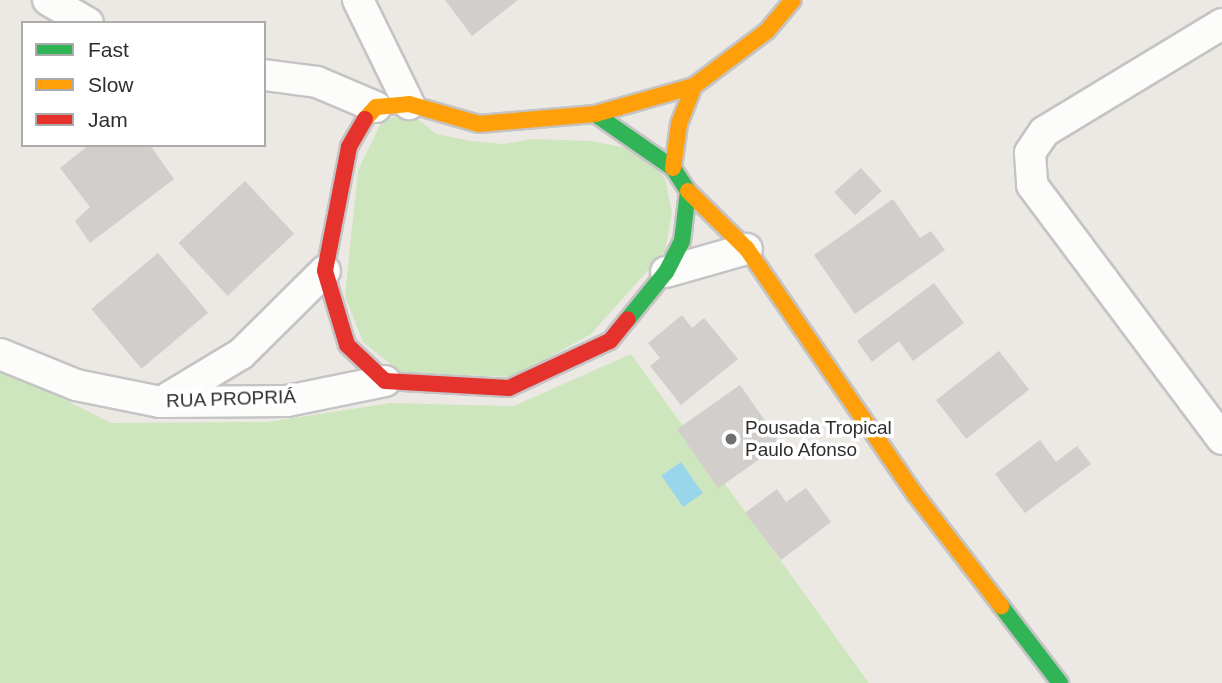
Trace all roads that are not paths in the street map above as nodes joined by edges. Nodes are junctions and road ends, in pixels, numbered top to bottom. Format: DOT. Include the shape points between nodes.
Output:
graph roads {
  1 [pos="48,0"];
  2 [pos="358,0"];
  3 [pos="793,0"];
  4 [pos="85,21"];
  5 [pos="1222,24"];
  6 [pos="266,75"];
  7 [pos="694,86"];
  8 [pos="409,104"];
  9 [pos="376,107"];
  10 [pos="595,114"];
  11 [pos="673,168"];
  12 [pos="688,191"];
  13 [pos="747,249"];
  14 [pos="325,271"];
  15 [pos="666,272"];
  16 [pos="0,354"];
  17 [pos="385,381"];
  18 [pos="160,402"];
  19 [pos="1222,439"];
  20 [pos="1060,683"];
  1 -- 4 [label="street"];
  2 -- 8 [label="street"];
  3 -- 7 [label="street" via="767,31"];
  5 -- 19 [label="street" via="1044,132 1030,153 1032,185"];
  6 -- 9 [label="street" via="317,82"];
  7 -- 10 [label="street"];
  7 -- 11 [label="street" via="679,124"];
  8 -- 9 [label="street"];
  8 -- 10 [label="street" via="479,124"];
  9 -- 14 [label="street" via="349,147"];
  10 -- 11 [label="street"];
  11 -- 12 [label="street"];
  12 -- 13 [label="street"];
  12 -- 15 [label="street" via="682,242"];
  13 -- 15 [label="street"];
  13 -- 20 [label="street" via="914,493"];
  14 -- 17 [label="street" via="347,345"];
  14 -- 18 [label="street" via="241,354"];
  15 -- 17 [label="street" via="610,341 509,388"];
  16 -- 18 [label="street, RUA PROPRIÁ" via="76,385"];
  17 -- 18 [label="street, RUA PROPRIÁ" via="287,401"];
}
